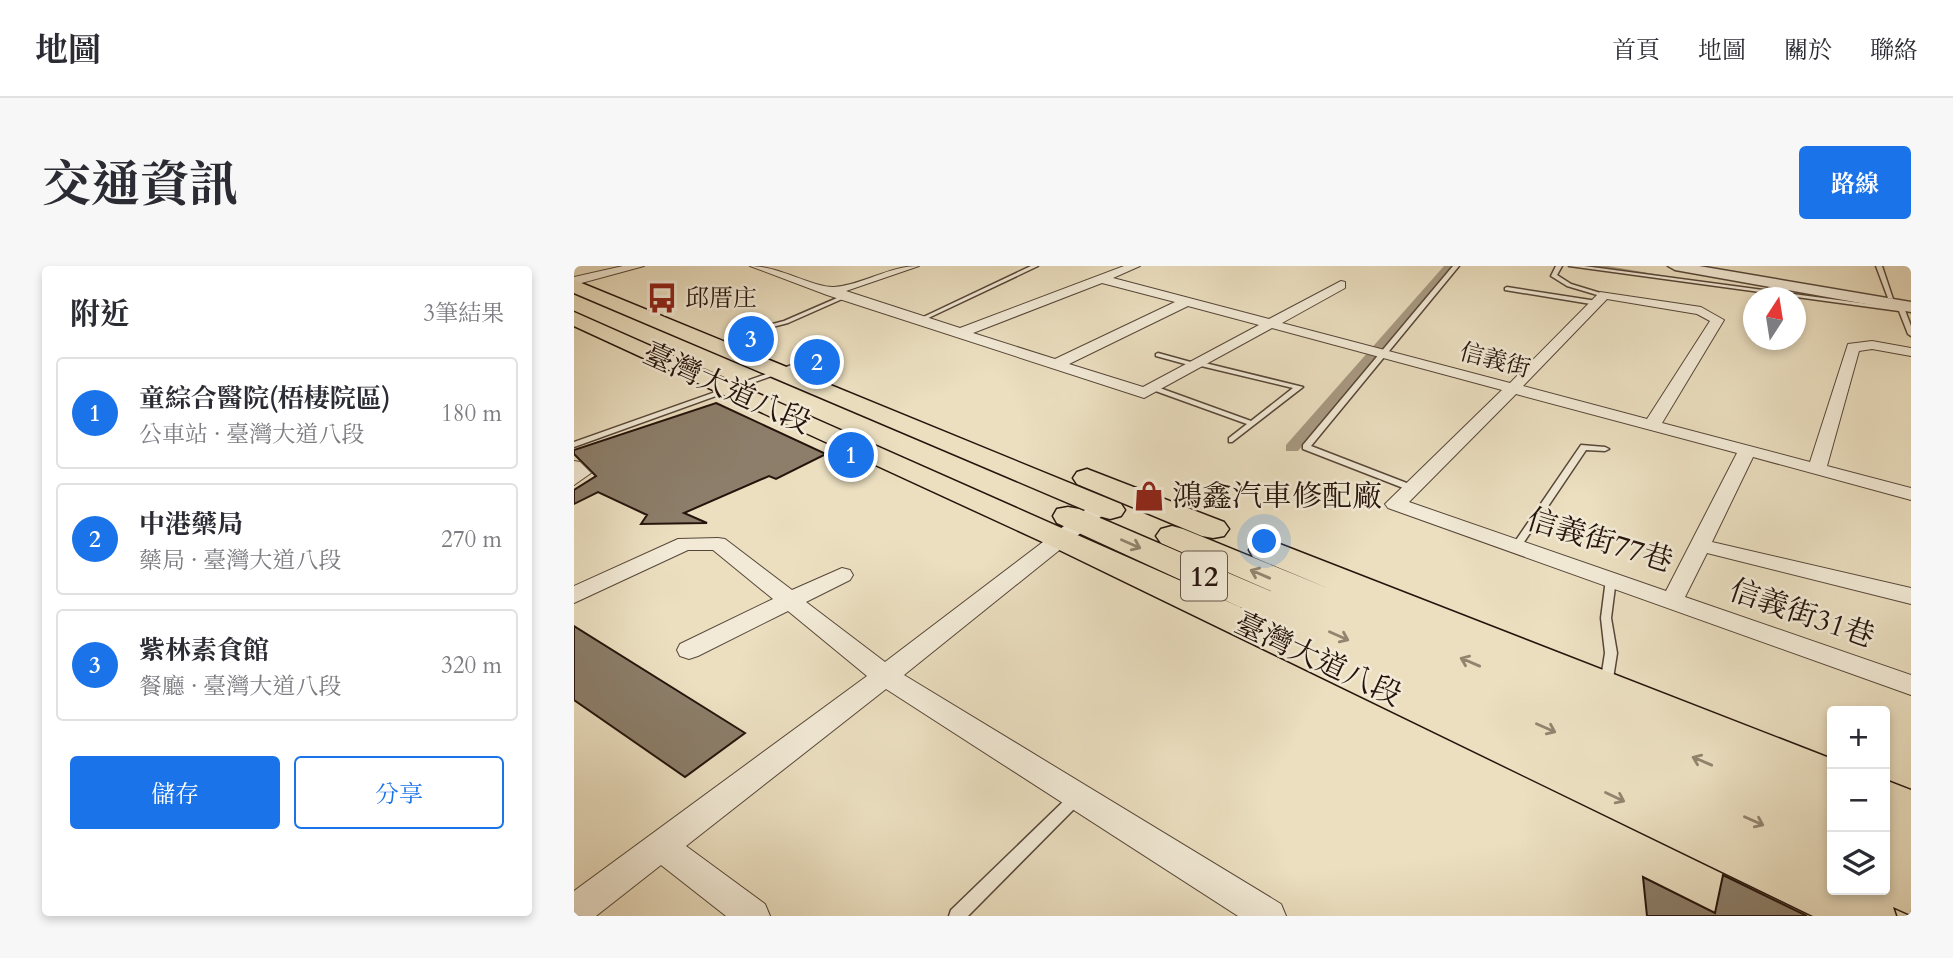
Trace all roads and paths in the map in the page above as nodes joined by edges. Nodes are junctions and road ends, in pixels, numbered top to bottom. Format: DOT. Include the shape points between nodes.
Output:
graph roads {
  1 [pos="638,266"];
  2 [pos="756,266"];
  3 [pos="913,266"];
  4 [pos="1035,266"];
  5 [pos="1134,266"];
  6 [pos="1456,266"];
  7 [pos="1559,266"];
  8 [pos="1572,266"];
  9 [pos="1675,266"];
  10 [pos="1706,266"];
  11 [pos="1879,266"];
  12 [pos="1102,279"];
  13 [pos="1340,285"];
  14 [pos="1507,289"];
  15 [pos="831,292"];
  16 [pos="846,296"];
  17 [pos="576,297"];
  18 [pos="1600,299"];
  19 [pos="1185,302"];
  20 [pos="1903,304"];
  21 [pos="920,320"];
  22 [pos="1273,324"];
  23 [pos="960,333"];
  24 [pos="1911,334"];
  25 [pos="734,335"];
  26 [pos="1911,352"];
  27 [pos="1383,354"];
  28 [pos="1158,355"];
  29 [pos="1054,365"];
  30 [pos="1199,365"];
  31 [pos="766,376"];
  32 [pos="1154,389"];
  33 [pos="1513,389"];
  34 [pos="1250,423"];
  35 [pos="1652,425"];
  36 [pos="1232,440"];
  37 [pos="574,445"];
  38 [pos="1605,449"];
  39 [pos="1747,451"];
  40 [pos="574,466"];
  41 [pos="1817,468"];
  42 [pos="574,479"];
  43 [pos="1414,489"];
  44 [pos="1911,494"];
  45 [pos="1091,515"];
  46 [pos="1699,545"];
  47 [pos="1517,546"];
  48 [pos="842,575"];
  49 [pos="1611,579"];
  50 [pos="574,594"];
  51 [pos="1911,596"];
  52 [pos="790,601"];
  53 [pos="1672,601"];
  54 [pos="689,650"];
  55 [pos="885,676"];
  56 [pos="1911,685"];
  57 [pos="1605,688"];
  58 [pos="1827,777"];
  59 [pos="1078,796"];
  60 [pos="1890,802"];
  61 [pos="1911,811"];
  62 [pos="1827,814"];
  63 [pos="1890,840"];
  64 [pos="661,846"];
  65 [pos="1911,849"];
  66 [pos="1827,853"];
  67 [pos="1890,880"];
  68 [pos="1911,890"];
  69 [pos="574,912"];
  70 [pos="753,916"];
  71 [pos="957,916"];
  72 [pos="1269,916"];
  73 [pos="1870,916"];
  1 -- 17 [label="street"];
  2 -- 15 [label="street"];
  3 -- 15 [label="street"];
  4 -- 21 [label="lane"];
  5 -- 12 [label="street"];
  6 -- 27 [label="lane"];
  7 -- 18 [label="lane" via="1555,275"];
  8 -- 20 [label="lane"];
  9 -- 20 [label="street"];
  10 -- 20 [label="street"];
  11 -- 20 [label="lane"];
  12 -- 19 [label="street, 信義街"];
  12 -- 23 [label="street"];
  13 -- 22 [label="street"];
  14 -- 18 [label="lane"];
  15 -- 16 [label="street"];
  16 -- 21 [label="street"];
  16 -- 25 [label="lane" via="786,322"];
  17 -- 25 [label="main road, 臺灣大道八段 / 12"];
  17 -- 31 [label="main road, 臺灣大道八段 / 12"];
  18 -- 33 [label="street"];
  18 -- 35 [label="street" via="1701,311 1717,320"];
  19 -- 22 [label="street, 信義街"];
  19 -- 29 [label="street"];
  20 -- 24 [label="lane"];
  21 -- 23 [label="street"];
  22 -- 27 [label="street, 信義街"];
  22 -- 30 [label="street"];
  23 -- 29 [label="street"];
  25 -- 31 [label="main road, 臺灣大道八段 / 12"];
  26 -- 41 [label="street" via="1872,345 1853,347"];
  27 -- 33 [label="street, 信義街"];
  27 -- 43 [label="lane" via="1306,447"];
  28 -- 30 [label="lane"];
  29 -- 32 [label="street" via="1144,393"];
  30 -- 32 [label="street"];
  30 -- 34 [label="lane" via="1298,387"];
  31 -- 37 [label="lane"];
  31 -- 45 [label="main road, 臺灣大道八段 / 12"];
  31 -- 45 [label="main road, 臺灣大道八段 / 12"];
  32 -- 34 [label="lane"];
  33 -- 35 [label="street, 信義街"];
  33 -- 43 [label="street"];
  34 -- 36 [label="lane"];
  35 -- 39 [label="street, 信義街"];
  38 -- 47 [label="lane" via="1584,447"];
  39 -- 41 [label="street, 信義街"];
  39 -- 46 [label="street, 信義街77巷"];
  40 -- 42 [label="street" via="582,473"];
  41 -- 44 [label="street, 信義街"];
  43 -- 47 [label="street, 信義街77巷" via="1395,504"];
  45 -- 55 [label="street"];
  45 -- 57 [label="main road, 臺灣大道八段 / 12"];
  62 -- 45 [label="main road, 臺灣大道八段 / 12, one-way"];
  45 -- 66 [label="main road, 臺灣大道八段 / 12, one-way"];
  45 -- 73 [label="main road, 臺灣大道八段 / 12, one-way"];
  46 -- 51 [label="street"];
  46 -- 53 [label="street, 信義街77巷"];
  47 -- 49 [label="street, 信義街77巷"];
  48 -- 52 [label="street"];
  49 -- 53 [label="street, 信義街77巷"];
  49 -- 57 [label="lane" via="1606,618 1611,653"];
  50 -- 52 [label="street" via="685,544 718,544"];
  52 -- 54 [label="street"];
  52 -- 55 [label="street"];
  53 -- 56 [label="street, 信義街31巷"];
  55 -- 59 [label="street"];
  55 -- 64 [label="street"];
  57 -- 58 [label="main road, 臺灣大道八段 / 12"];
  59 -- 71 [label="lane"];
  59 -- 72 [label="street"];
  60 -- 61 [label="main road"];
  63 -- 65 [label="main road"];
  64 -- 69 [label="street"];
  64 -- 70 [label="street"];
  67 -- 68 [label="main road"];
}
